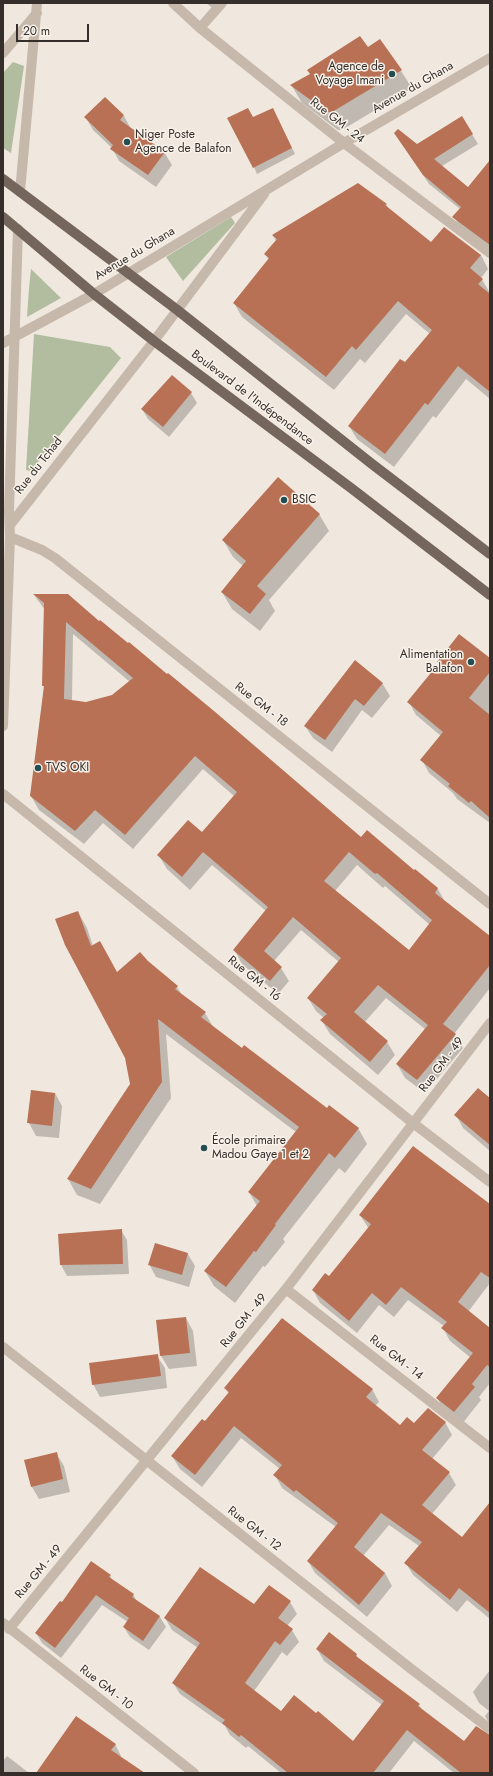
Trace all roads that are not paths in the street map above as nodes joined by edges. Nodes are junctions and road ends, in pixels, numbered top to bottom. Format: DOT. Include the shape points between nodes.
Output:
graph roads {
  1 [pos="173,3"];
  2 [pos="222,3"];
  3 [pos="37,8"];
  4 [pos="200,28"];
  5 [pos="3,53"];
  6 [pos="490,58"];
  7 [pos="344,143"];
  8 [pos="3,179"];
  9 [pos="267,190"];
  10 [pos="20,192"];
  11 [pos="3,217"];
  12 [pos="18,229"];
  13 [pos="490,253"];
  14 [pos="128,274"];
  15 [pos="94,294"];
  16 [pos="176,309"];
  17 [pos="14,336"];
  18 [pos="154,341"];
  19 [pos="3,343"];
  20 [pos="3,497"];
  21 [pos="9,511"];
  22 [pos="10,525"];
  23 [pos="10,537"];
  24 [pos="490,554"];
  25 [pos="490,595"];
  26 [pos="4,639"];
  27 [pos="3,726"];
  28 [pos="3,794"];
  29 [pos="490,904"];
  30 [pos="490,1023"];
  31 [pos="413,1123"];
  32 [pos="490,1182"];
  33 [pos="286,1289"];
  34 [pos="3,1347"];
  35 [pos="490,1448"];
  36 [pos="147,1462"];
  37 [pos="6,1626"];
  38 [pos="490,1729"];
  39 [pos="194,1773"];
  1 -- 4 [label="street, Rue GM - 24"];
  2 -- 4 [label="street"];
  3 -- 5 [label="street"];
  3 -- 10 [label="street"];
  4 -- 7 [label="street, Rue GM - 24"];
  6 -- 7 [label="street, Avenue du Ghana"];
  7 -- 9 [label="street, Avenue du Ghana"];
  7 -- 13 [label="street, Rue GM - 24"];
  8 -- 10 [label="main road, Boulevard de l'Indépendance"];
  9 -- 14 [label="street, Avenue du Ghana"];
  9 -- 16 [label="street, Avenue du Ghana"];
  10 -- 14 [label="main road, Boulevard de l'Indépendance"];
  11 -- 12 [label="main road, Boulevard de l'Indépendance"];
  12 -- 15 [label="main road, Boulevard de l'Indépendance"];
  12 -- 17 [label="street"];
  14 -- 15 [label="street, Avenue du Ghana"];
  14 -- 16 [label="main road, Boulevard de l'Indépendance"];
  15 -- 17 [label="street, Avenue du Ghana"];
  15 -- 18 [label="main road, Boulevard de l'Indépendance"];
  16 -- 18 [label="street, Avenue du Ghana"];
  16 -- 24 [label="main road, Boulevard de l'Indépendance"];
  17 -- 19 [label="street, Avenue du Ghana"];
  17 -- 21 [label="street"];
  18 -- 22 [label="street, Rue du Tchad"];
  18 -- 25 [label="main road, Boulevard de l'Indépendance"];
  20 -- 21 [label="street"];
  21 -- 22 [label="street"];
  22 -- 23 [label="street"];
  23 -- 26 [label="street"];
  23 -- 29 [label="street, Rue GM - 18" via="55,558"];
  26 -- 27 [label="street"];
  28 -- 31 [label="street, Rue GM - 16"];
  30 -- 31 [label="street, Rue GM - 49"];
  31 -- 32 [label="street, Rue GM - 16"];
  31 -- 33 [label="street, Rue GM - 49"];
  33 -- 35 [label="street, Rue GM - 14"];
  33 -- 36 [label="street, Rue GM - 49"];
  34 -- 36 [label="street, Rue GM - 12"];
  36 -- 37 [label="street, Rue GM - 49"];
  36 -- 38 [label="street, Rue GM - 12"];
  37 -- 39 [label="street, Rue GM - 10"];
}
